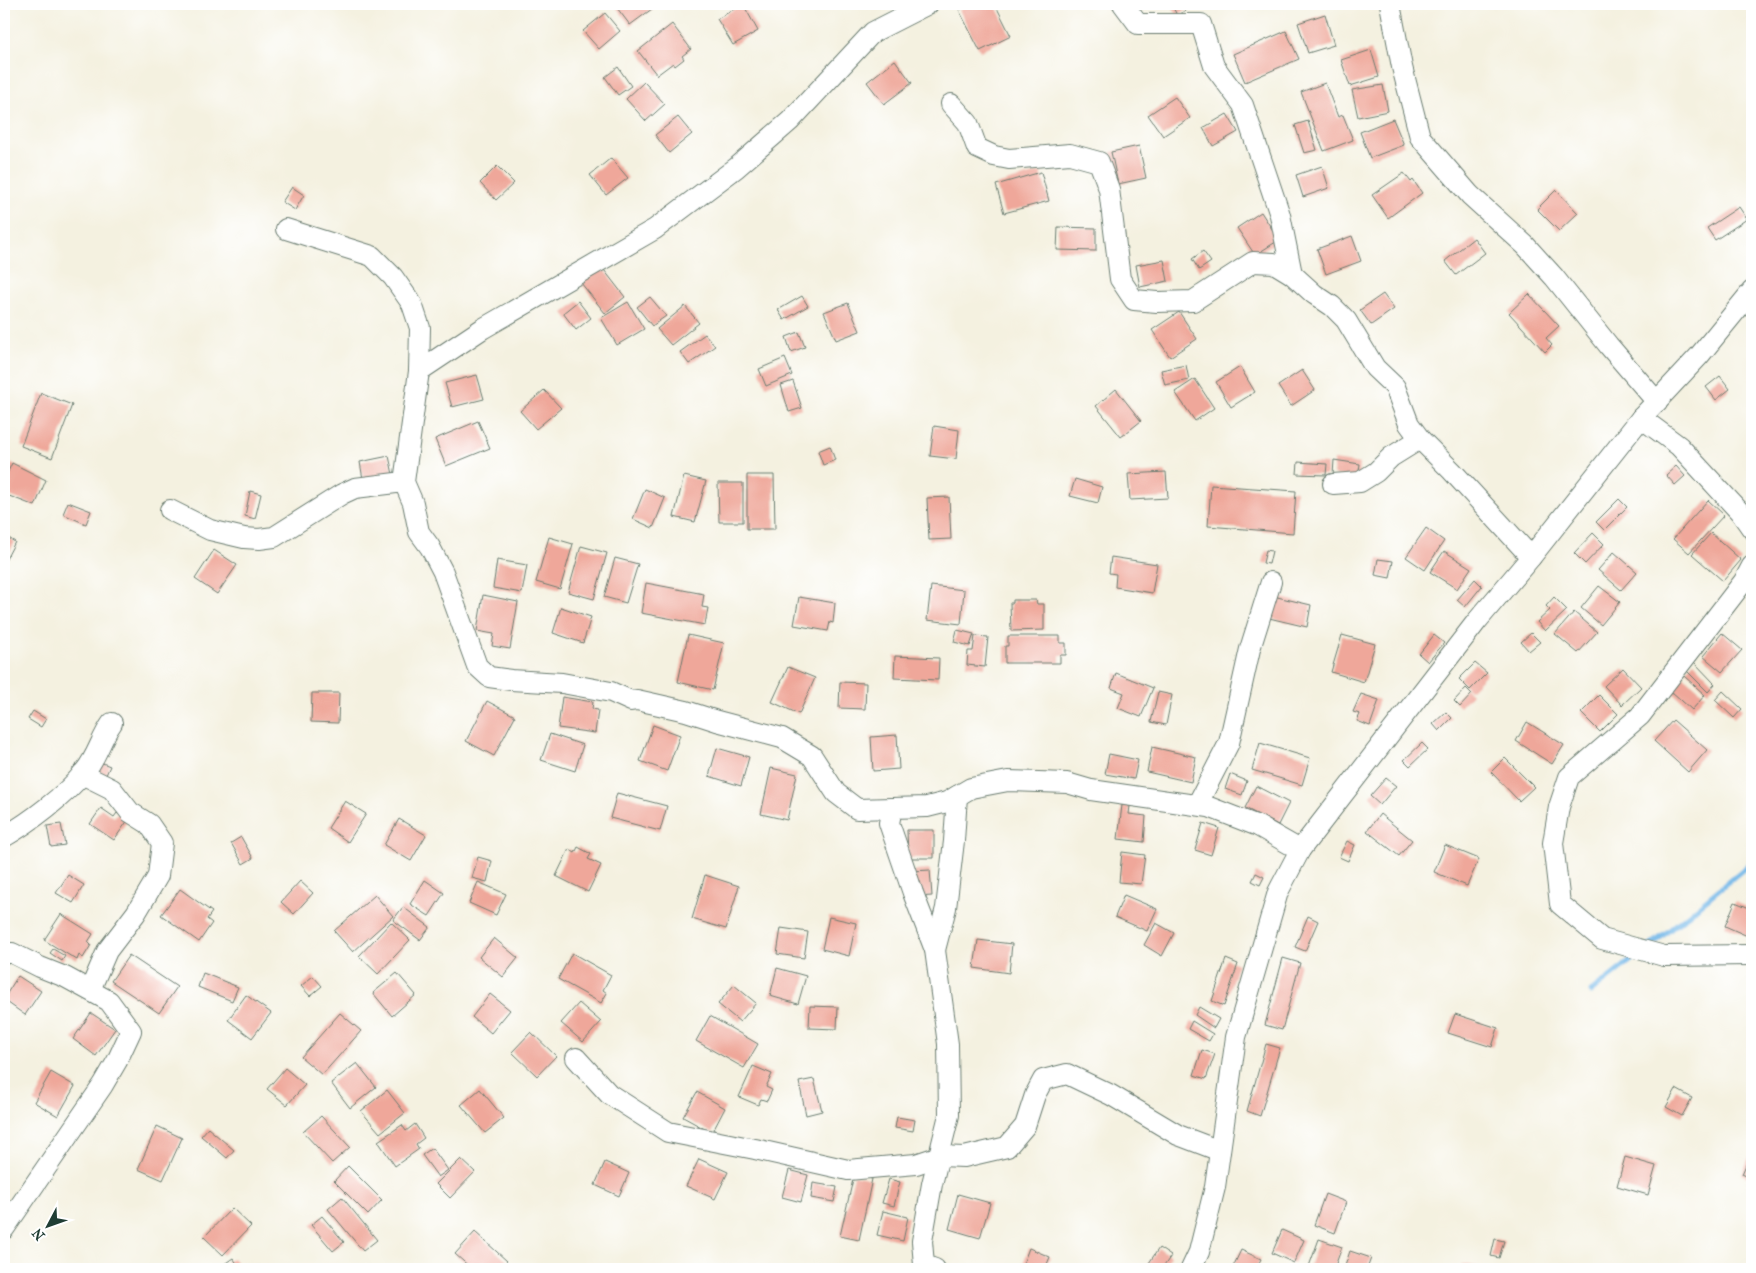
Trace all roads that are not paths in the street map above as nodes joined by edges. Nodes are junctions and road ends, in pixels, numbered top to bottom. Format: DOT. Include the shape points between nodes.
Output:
graph roads {
  1 [pos="928,4"];
  2 [pos="1123,4"];
  3 [pos="1390,4"];
  4 [pos="951,104"];
  5 [pos="286,229"];
  6 [pos="1292,274"];
  7 [pos="1752,291"];
  8 [pos="419,371"];
  9 [pos="1657,402"];
  10 [pos="1641,418"];
  11 [pos="1420,439"];
  12 [pos="404,482"];
  13 [pos="1333,484"];
  14 [pos="170,510"];
  15 [pos="1752,529"];
  16 [pos="1531,557"];
  17 [pos="1752,566"];
  18 [pos="1271,582"];
  19 [pos="112,723"];
  20 [pos="82,774"];
  21 [pos="957,796"];
  22 [pos="1197,805"];
  23 [pos="892,808"];
  24 [pos="4,837"];
  25 [pos="1300,850"];
  26 [pos="935,950"];
  27 [pos="4,953"];
  28 [pos="1752,956"];
  29 [pos="90,990"];
  30 [pos="576,1058"];
  31 [pos="1220,1151"];
  32 [pos="940,1156"];
  33 [pos="4,1229"];
  34 [pos="935,1269"];
  35 [pos="1191,1269"];
  1 -- 8 [label="street" via="873,32 790,121 736,168 655,229 482,328"];
  2 -- 6 [label="street" via="1138,24 1201,24 1214,66 1242,105 1280,215"];
  3 -- 9 [label="street" via="1420,138 1470,195 1525,245 1554,277"];
  4 -- 6 [label="street" via="968,123 977,148 994,156 1010,159 1070,154 1099,162 1109,189 1120,278 1134,300 1193,301 1253,262 1274,263"];
  5 -- 8 [label="street" via="372,256 393,277 412,304 420,328"];
  6 -- 11 [label="street" via="1346,320 1375,368 1394,387"];
  7 -- 9 [label="street"];
  8 -- 12 [label="street"];
  9 -- 10 [label="street"];
  10 -- 15 [label="street" via="1679,446"];
  10 -- 16 [label="street"];
  11 -- 13 [label="street" via="1360,482"];
  11 -- 16 [label="street"];
  12 -- 14 [label="street" via="355,488 274,537 258,540 210,530"];
  12 -- 23 [label="street" via="413,503 419,532 443,572 476,666 489,677 562,683 611,692 631,701 686,711 782,738 812,756 836,793 857,809"];
  16 -- 25 [label="street" via="1477,621"];
  17 -- 28 [label="street" via="1744,581 1640,716 1569,777 1559,807 1553,843 1560,904 1602,939 1664,956"];
  18 -- 22 [label="street" via="1250,649 1229,743"];
  19 -- 20 [label="street"];
  20 -- 24 [label="street" via="27,822"];
  20 -- 29 [label="street" via="112,789 130,812 149,824 162,843 158,876 108,951"];
  21 -- 22 [label="street" via="991,783 1066,783 1091,790"];
  21 -- 23 [label="street" via="927,807"];
  21 -- 26 [label="street" via="946,908"];
  22 -- 25 [label="street" via="1258,826"];
  23 -- 26 [label="street" via="889,823"];
  25 -- 31 [label="street" via="1278,892 1236,1037"];
  26 -- 32 [label="street" via="948,1044 949,1114"];
  27 -- 29 [label="street" via="12,953"];
  29 -- 33 [label="street" via="110,1001 131,1031 103,1085"];
  30 -- 32 [label="street" via="609,1094 668,1132 848,1170 916,1164"];
  31 -- 32 [label="street" via="1178,1134 1067,1074 1043,1080 1025,1126 1007,1148 964,1157"];
  31 -- 35 [label="street" via="1215,1188 1199,1252"];
  32 -- 34 [label="street" via="922,1241 924,1265"];
}
